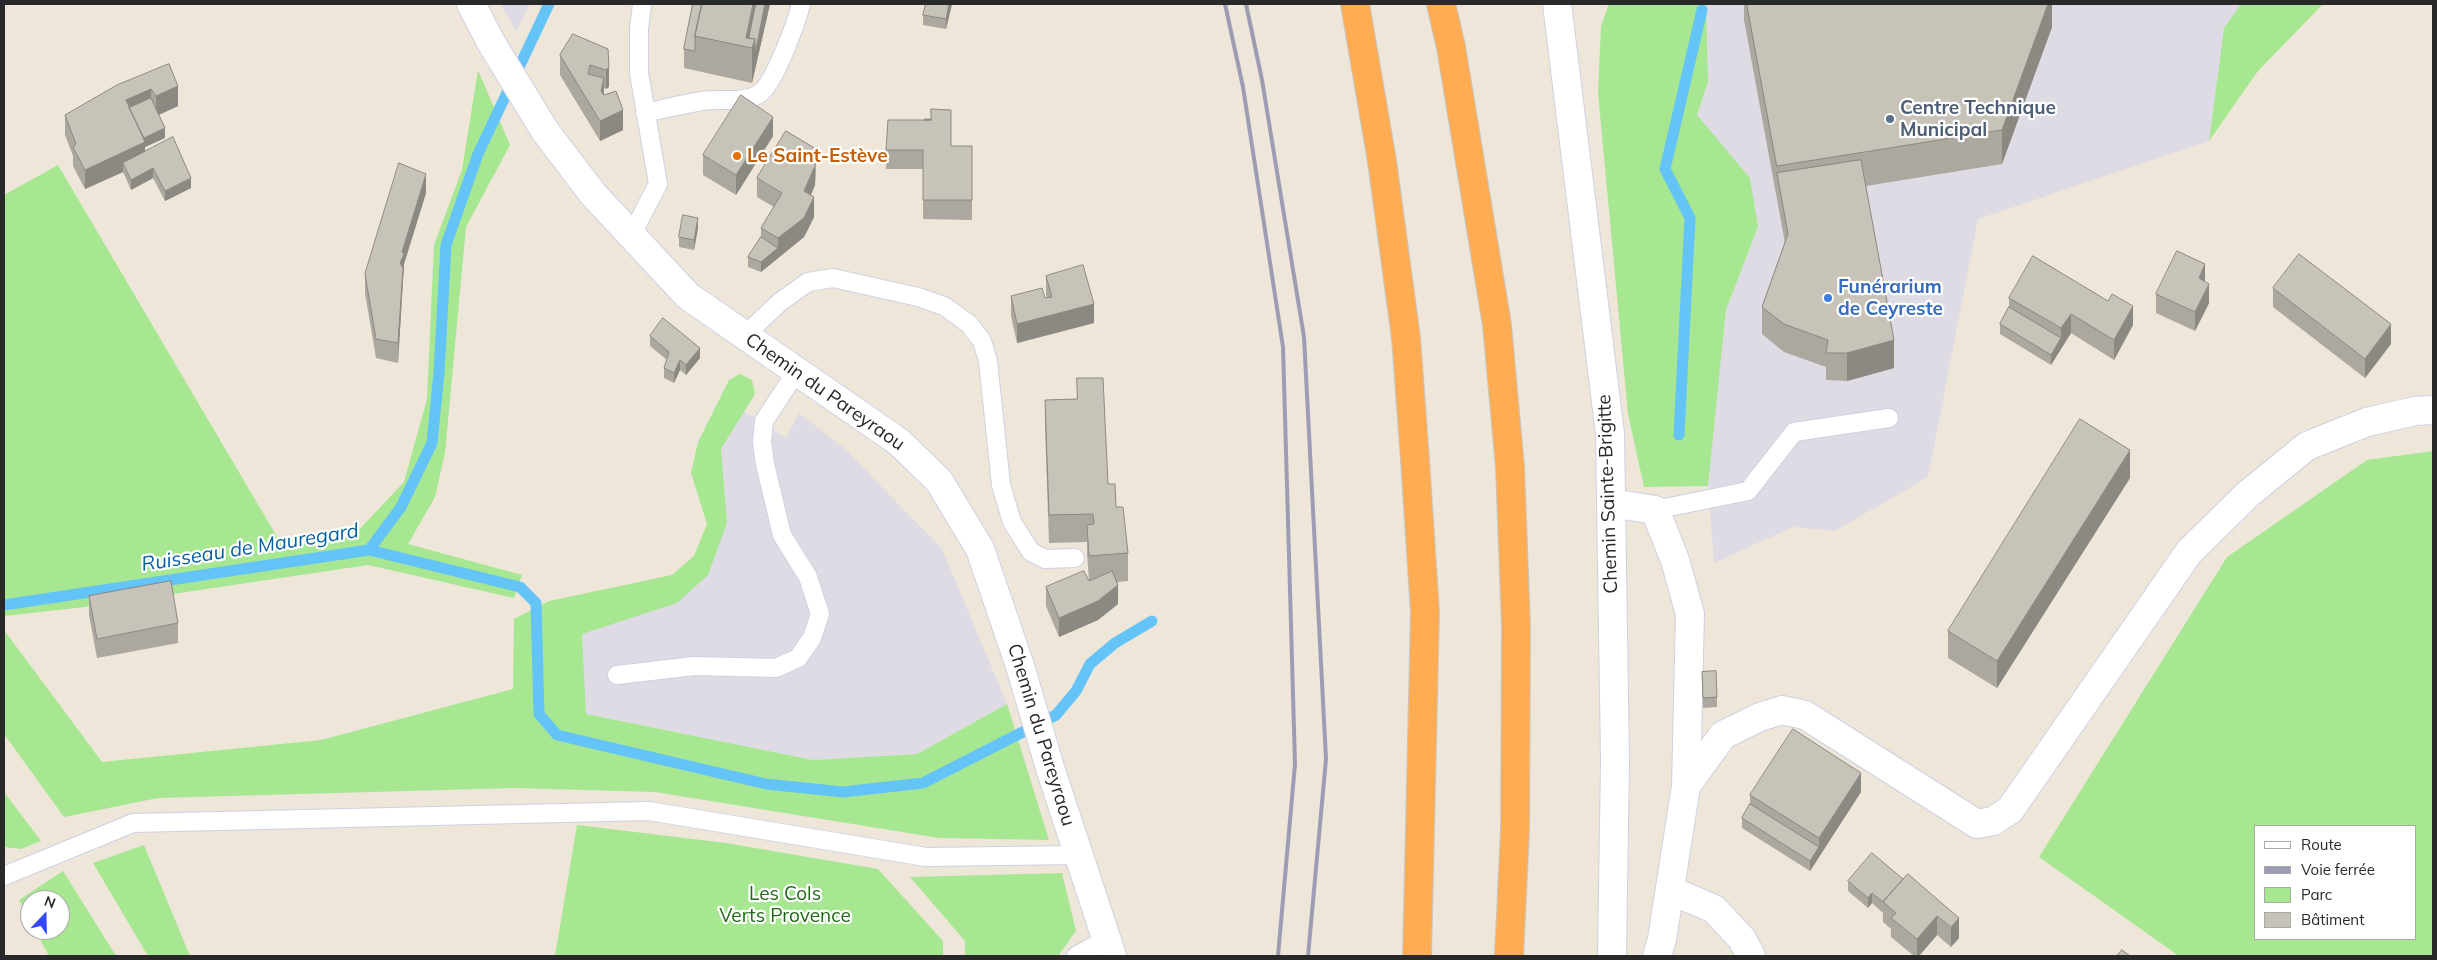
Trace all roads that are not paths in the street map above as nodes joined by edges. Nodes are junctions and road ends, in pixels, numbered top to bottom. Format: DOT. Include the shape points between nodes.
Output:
graph roads {
  1 [pos="471,4"];
  2 [pos="642,4"];
  3 [pos="801,4"];
  4 [pos="1356,4"];
  5 [pos="1441,4"];
  6 [pos="1557,4"];
  7 [pos="645,113"];
  8 [pos="632,236"];
  9 [pos="745,335"];
  10 [pos="797,371"];
  11 [pos="2433,410"];
  12 [pos="1889,418"];
  13 [pos="1611,503"];
  14 [pos="1654,510"];
  15 [pos="1075,558"];
  16 [pos="618,675"];
  17 [pos="1686,786"];
  18 [pos="1079,855"];
  19 [pos="4,876"];
  20 [pos="1670,890"];
  21 [pos="1109,947"];
  22 [pos="1076,956"];
  23 [pos="1417,956"];
  24 [pos="1509,956"];
  25 [pos="1612,956"];
  26 [pos="1657,956"];
  27 [pos="1751,956"];
  1 -- 8 [label="street, Chemin du Pareyraou" via="545,131 593,194"];
  2 -- 7 [label="lane" via="638,30 639,73"];
  3 -- 7 [label="lane" via="782,56 759,94"];
  4 -- 23 [label="highway" via="1406,338 1416,470 1425,612"];
  5 -- 24 [label="highway" via="1497,325 1510,467 1516,646 1515,831"];
  6 -- 13 [label="street, Chemin Sainte-Brigitte" via="1610,434"];
  7 -- 8 [label="lane" via="658,184"];
  8 -- 9 [label="street, Chemin du Pareyraou" via="688,296"];
  9 -- 10 [label="street, Chemin du Pareyraou"];
  9 -- 15 [label="lane" via="780,302 808,282 833,278 944,306 970,324 982,341 988,361 1001,485 1012,522 1030,552 1045,558"];
  10 -- 16 [label="lane" via="764,421 762,442 782,535 808,577 820,614 812,638 798,658 776,668 694,666"];
  10 -- 18 [label="street, Chemin du Pareyraou" via="899,442 939,481 980,550"];
  11 -- 17 [label="street" via="2368,422 2307,446 2248,494 2189,552 2010,810 1992,822 1977,824 1805,715 1782,710 1723,735"];
  12 -- 14 [label="lane" via="1794,432 1748,491"];
  13 -- 14 [label="street"];
  13 -- 25 [label="street, Chemin Sainte-Brigitte" via="1615,761"];
  14 -- 17 [label="street" via="1675,560 1690,614"];
  17 -- 20 [label="street"];
  18 -- 19 [label="lane" via="926,857 640,812 133,823"];
  18 -- 21 [label="street, Chemin du Pareyraou"];
  20 -- 26 [label="street"];
  20 -- 27 [label="street" via="1714,909 1742,939"];
  21 -- 22 [label="lane"];
}
